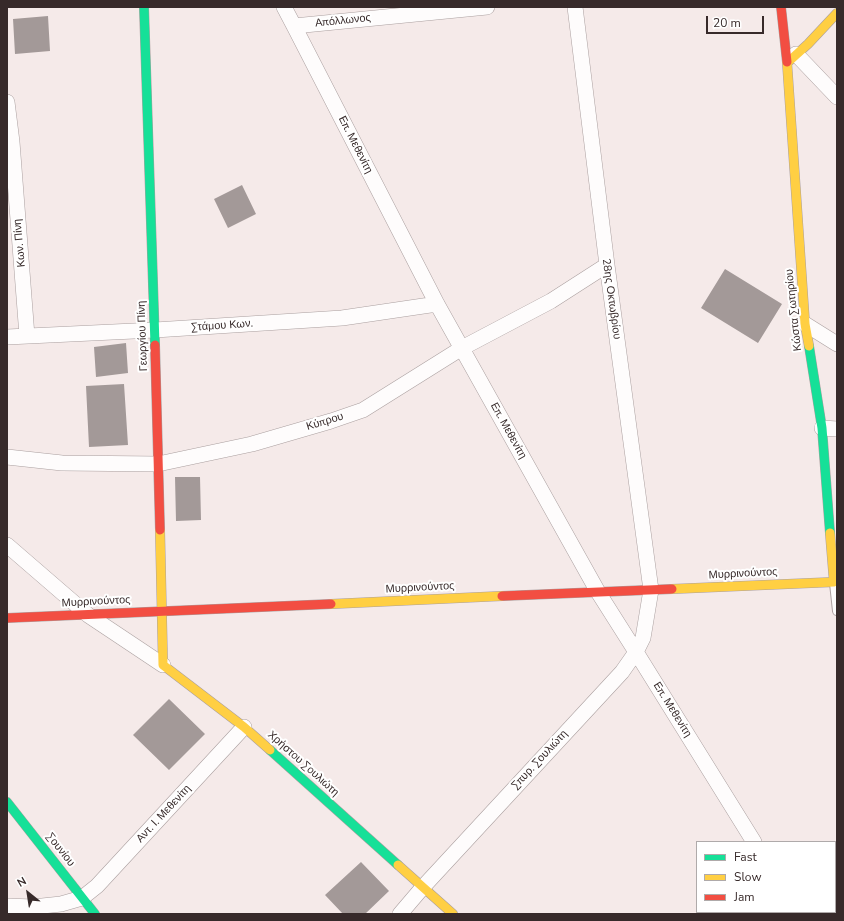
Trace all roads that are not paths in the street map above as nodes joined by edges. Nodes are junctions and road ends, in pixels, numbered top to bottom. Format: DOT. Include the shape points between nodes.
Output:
graph roads {
  1 [pos="144,7"];
  2 [pos="284,7"];
  3 [pos="487,7"];
  4 [pos="575,7"];
  5 [pos="781,7"];
  6 [pos="837,13"];
  7 [pos="294,26"];
  8 [pos="792,58"];
  9 [pos="837,97"];
  10 [pos="7,102"];
  11 [pos="607,266"];
  12 [pos="437,304"];
  13 [pos="805,324"];
  14 [pos="155,330"];
  15 [pos="27,336"];
  16 [pos="7,337"];
  17 [pos="837,344"];
  18 [pos="462,348"];
  19 [pos="822,428"];
  20 [pos="837,429"];
  21 [pos="7,456"];
  22 [pos="158,464"];
  23 [pos="7,545"];
  24 [pos="834,582"];
  25 [pos="651,590"];
  26 [pos="598,592"];
  27 [pos="837,611"];
  28 [pos="162,612"];
  29 [pos="88,615"];
  30 [pos="7,618"];
  31 [pos="636,652"];
  32 [pos="164,665"];
  33 [pos="244,727"];
  34 [pos="7,802"];
  35 [pos="753,841"];
  36 [pos="423,887"];
  37 [pos="82,898"];
  38 [pos="7,906"];
  39 [pos="94,914"];
  40 [pos="400,914"];
  41 [pos="453,914"];
  1 -- 14 [label="street, Γεωργίου Πίνη"];
  2 -- 7 [label="street, Επ. Μεθενίτη"];
  3 -- 7 [label="street, Απόλλωνος"];
  4 -- 11 [label="street, 28ης Οκτωβρίου"];
  5 -- 8 [label="street, Κώστα Σωτηρίου"];
  6 -- 8 [label="street"];
  7 -- 12 [label="street, Επ. Μεθενίτη"];
  8 -- 9 [label="street"];
  8 -- 13 [label="street, Κώστα Σωτηρίου"];
  10 -- 15 [label="street, Κων. Πίνη"];
  11 -- 18 [label="street, Κύπρου" via="551,301"];
  11 -- 25 [label="street, 28ης Οκτωβρίου"];
  12 -- 14 [label="street, Στάμου Κων." via="342,318"];
  12 -- 18 [label="street, Επ. Μεθενίτη"];
  13 -- 17 [label="street"];
  13 -- 19 [label="street, Κώστα Σωτηρίου"];
  14 -- 15 [label="street, Στάμου Κων."];
  14 -- 22 [label="street, Γεωργίου Πίνη"];
  15 -- 16 [label="street, Στάμου Κων."];
  18 -- 22 [label="street, Κύπρου" via="363,410 252,444"];
  18 -- 26 [label="street, Επ. Μεθενίτη"];
  19 -- 20 [label="street"];
  19 -- 24 [label="street, Κώστα Σωτηρίου"];
  21 -- 22 [label="street, Κύπρου" via="62,463"];
  22 -- 28 [label="street, Γεωργίου Πίνη"];
  23 -- 29 [label="street"];
  24 -- 25 [label="street, Μυρρινούντος"];
  24 -- 27 [label="lane, Κώστα Σωτηρίου"];
  25 -- 26 [label="street, Μυρρινούντος"];
  25 -- 31 [label="street, Σπυρ. Σουλιώτη" via="643,638"];
  26 -- 28 [label="street, Μυρρινούντος"];
  26 -- 31 [label="street, Επ. Μεθενίτη"];
  28 -- 29 [label="street, Μυρρινούντος"];
  28 -- 32 [label="street, Γεωργίου Πίνη"];
  29 -- 30 [label="street, Μυρρινούντος"];
  29 -- 32 [label="street"];
  31 -- 35 [label="street, Επ. Μεθενίτη"];
  31 -- 36 [label="street, Σπυρ. Σουλιώτη" via="622,672"];
  32 -- 33 [label="street, Χρήστου Σουλιώτη"];
  33 -- 36 [label="street, Χρήστου Σουλιώτη"];
  33 -- 37 [label="street, Αντ. Ι. Μεθενίτη" via="97,886"];
  34 -- 37 [label="street, Σουνίου"];
  36 -- 40 [label="street, Σπυρ. Σουλιώτη"];
  36 -- 41 [label="street, Χρήστου Σουλιώτη"];
  37 -- 38 [label="street" via="61,904 33,907"];
  37 -- 39 [label="street, Σουνίου"];
}
